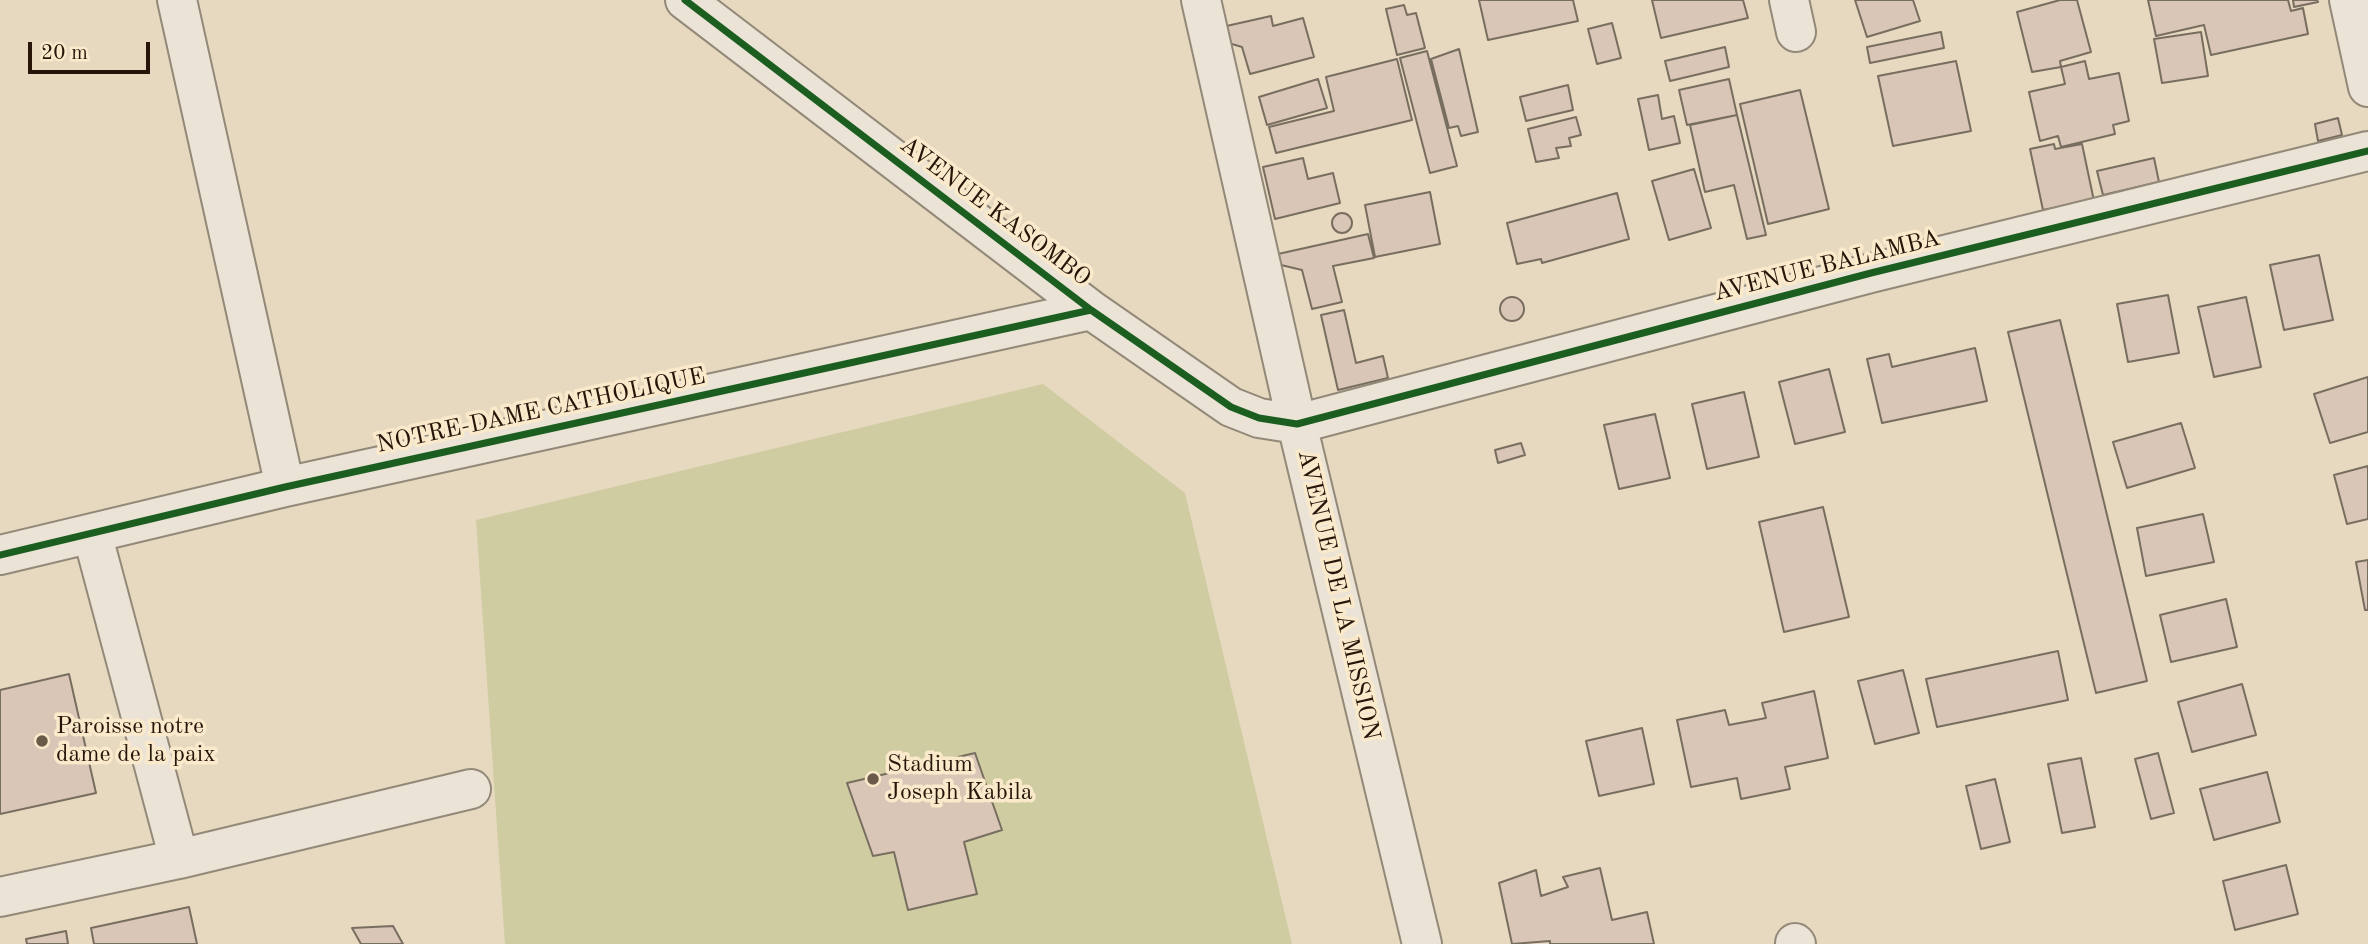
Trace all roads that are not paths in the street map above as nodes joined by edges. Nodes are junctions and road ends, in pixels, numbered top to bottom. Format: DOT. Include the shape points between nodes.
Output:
graph roads {
  1 [pos="177,0"];
  2 [pos="684,0"];
  3 [pos="1201,0"];
  4 [pos="2349,0"];
  5 [pos="2368,87"];
  6 [pos="2368,151"];
  7 [pos="1091,310"];
  8 [pos="1297,424"];
  9 [pos="285,487"];
  10 [pos="92,533"];
  11 [pos="0,555"];
  12 [pos="471,789"];
  13 [pos="179,859"];
  14 [pos="0,897"];
  15 [pos="1422,944"];
  1 -- 9 [label="street"];
  2 -- 7 [label="street, AVENUE KASOMBO"];
  3 -- 8 [label="street, AVENUE DE LA MISSION"];
  4 -- 5 [label="street"];
  6 -- 8 [label="street, AVENUE BALAMBA" via="1871,273"];
  7 -- 8 [label="street, AVENUE KASOMBO" via="1231,407 1259,418"];
  7 -- 9 [label="street, NOTRE-DAME CATHOLIQUE"];
  8 -- 15 [label="street, AVENUE DE LA MISSION"];
  9 -- 10 [label="street, NOTRE-DAME CATHOLIQUE"];
  10 -- 11 [label="street, NOTRE-DAME CATHOLIQUE"];
  10 -- 13 [label="street"];
  12 -- 13 [label="street"];
  13 -- 14 [label="street"];
}
